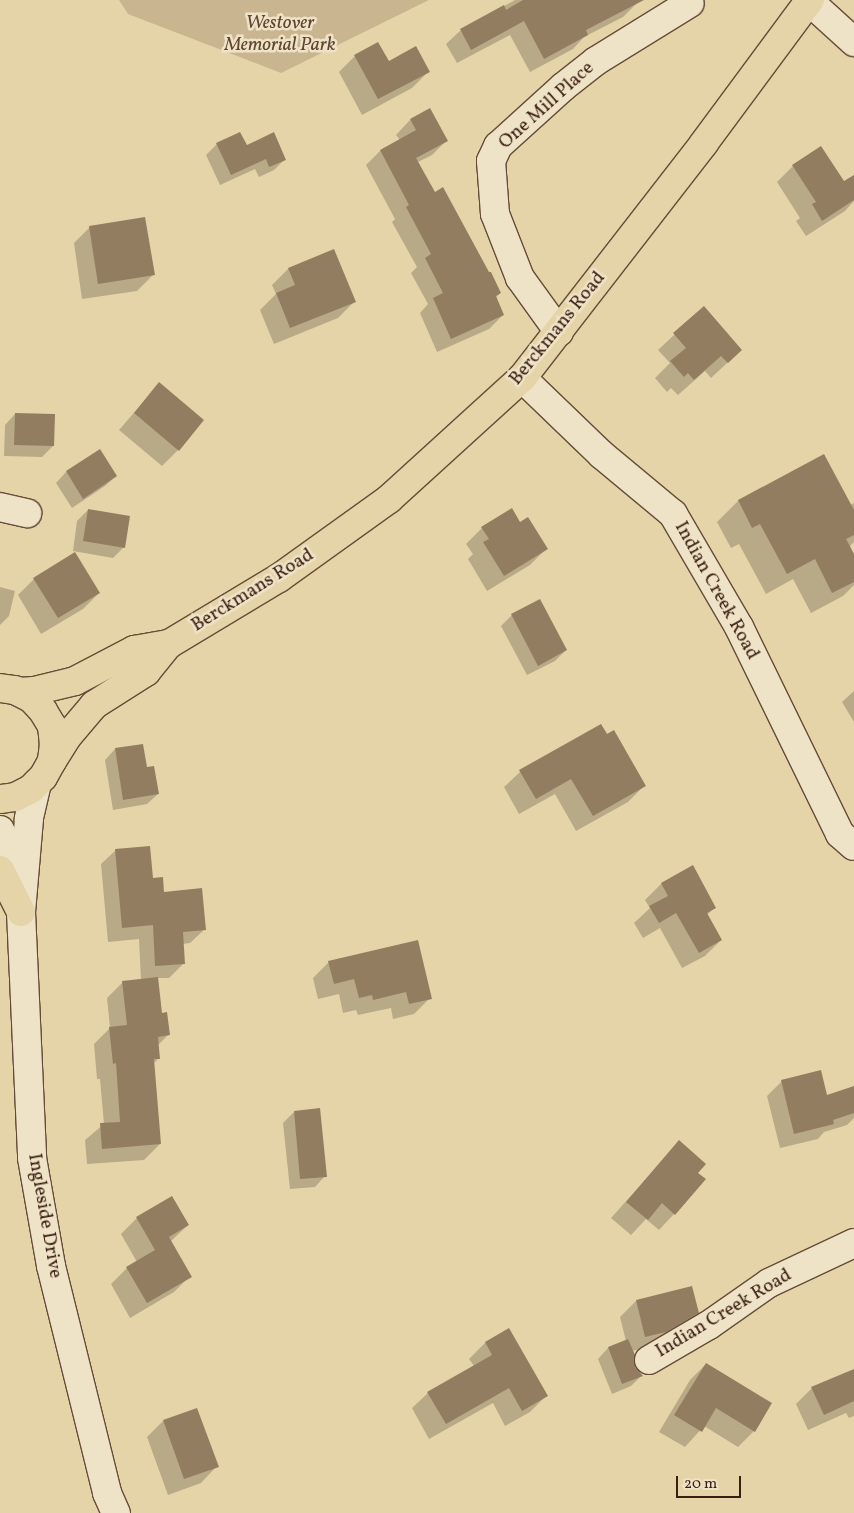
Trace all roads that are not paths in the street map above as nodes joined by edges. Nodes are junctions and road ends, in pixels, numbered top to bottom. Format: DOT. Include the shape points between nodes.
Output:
graph roads {
  1 [pos="809,0"];
  2 [pos="690,3"];
  3 [pos="854,42"];
  4 [pos="559,332"];
  5 [pos="522,378"];
  6 [pos="0,507"];
  7 [pos="27,513"];
  8 [pos="169,644"];
  9 [pos="10,690"];
  10 [pos="45,772"];
  11 [pos="0,799"];
  12 [pos="0,830"];
  13 [pos="854,846"];
  14 [pos="0,870"];
  15 [pos="22,912"];
  16 [pos="854,1243"];
  17 [pos="649,1360"];
  18 [pos="116,1513"];
  1 -- 3 [label="street"];
  1 -- 4 [label="main road, Berckmans Road"];
  2 -- 4 [label="street, One Mill Place" via="596,61 562,87 498,146 491,161 496,214 520,278"];
  4 -- 5 [label="main road, Berckmans Road"];
  5 -- 8 [label="main road, Berckmans Road" via="389,499 279,578"];
  5 -- 13 [label="street, Indian Creek Road" via="602,455 673,514 739,628 840,834"];
  6 -- 7 [label="street"];
  8 -- 9 [label="main road, Berckmans Road" via="134,650 75,681 34,691"];
  8 -- 10 [label="main road, Berckmans Road" via="146,672 94,705 67,737"];
  9 -- 10 [label="main road" via="31,698 44,711 52,726 54,744"];
  10 -- 11 [label="main road" via="31,789 15,797"];
  10 -- 15 [label="street, Ingleside Drive" via="29,819"];
  12 -- 15 [label="street, Ingleside Drive" via="9,849"];
  14 -- 15 [label="main road"];
  15 -- 18 [label="street, Ingleside Drive" via="32,1158 51,1266 102,1474"];
  16 -- 17 [label="street, Indian Creek Road" via="768,1284"];
}
